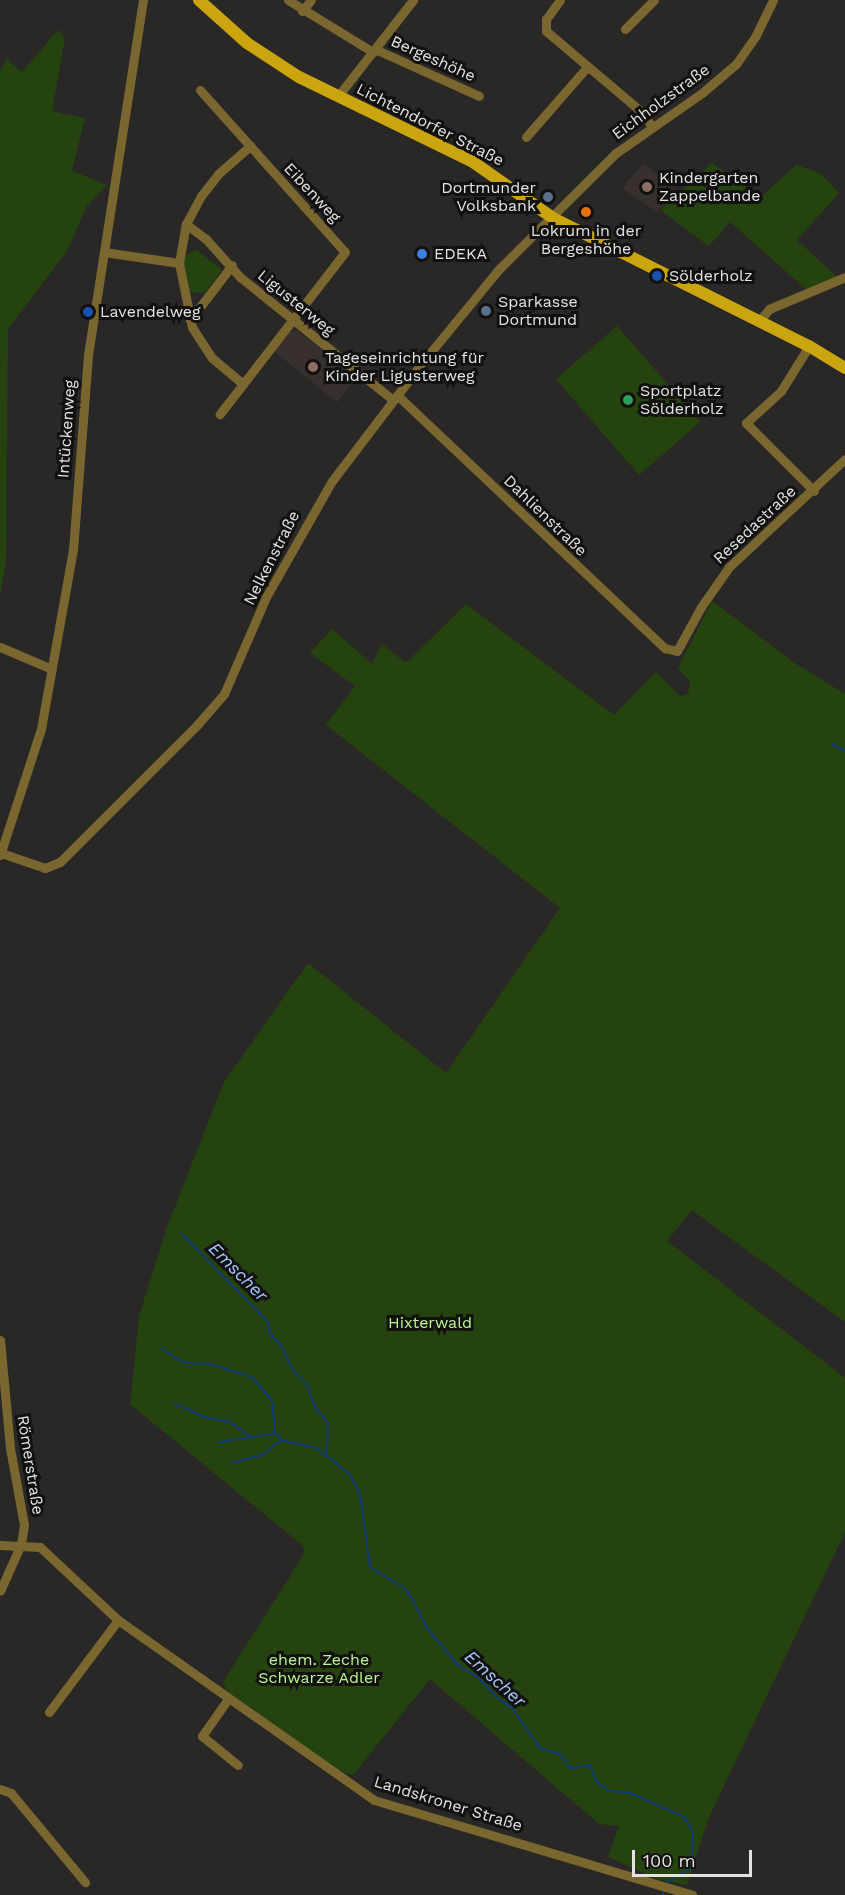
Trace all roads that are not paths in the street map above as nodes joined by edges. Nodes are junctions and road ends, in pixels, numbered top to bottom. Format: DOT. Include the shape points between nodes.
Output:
graph roads {
  1 [pos="143,0"];
  2 [pos="199,0"];
  3 [pos="288,0"];
  4 [pos="310,0"];
  5 [pos="413,0"];
  6 [pos="560,0"];
  7 [pos="654,0"];
  8 [pos="773,0"];
  9 [pos="302,10"];
  10 [pos="626,29"];
  11 [pos="374,50"];
  12 [pos="588,66"];
  13 [pos="200,90"];
  14 [pos="338,96"];
  15 [pos="479,96"];
  16 [pos="652,127"];
  17 [pos="526,137"];
  18 [pos="250,146"];
  19 [pos="553,218"];
  20 [pos="186,224"];
  21 [pos="104,252"];
  22 [pos="179,263"];
  23 [pos="232,265"];
  24 [pos="845,277"];
  25 [pos="190,320"];
  26 [pos="292,320"];
  27 [pos="759,321"];
  28 [pos="809,346"];
  29 [pos="845,368"];
  30 [pos="243,384"];
  31 [pos="395,398"];
  32 [pos="220,414"];
  33 [pos="845,459"];
  34 [pos="814,491"];
  35 [pos="0,647"];
  36 [pos="677,651"];
  37 [pos="52,669"];
  38 [pos="0,854"];
  39 [pos="0,1340"];
  40 [pos="21,1544"];
  41 [pos="0,1545"];
  42 [pos="0,1591"];
  43 [pos="118,1620"];
  44 [pos="228,1699"];
  45 [pos="49,1712"];
  46 [pos="238,1765"];
  47 [pos="0,1789"];
  48 [pos="85,1882"];
  49 [pos="692,1895"];
  1 -- 21 [label="street, Intückenweg"];
  2 -- 14 [label="main road, Lichtendorfer Straße" via="264,55"];
  3 -- 9 [label="street, Bergeshöhe"];
  4 -- 9 [label="street"];
  5 -- 11 [label="street"];
  6 -- 12 [label="street" via="546,19 546,31"];
  7 -- 10 [label="street"];
  8 -- 16 [label="street, Eichholzstraße" via="756,35 736,63 702,93"];
  9 -- 11 [label="street, Bergeshöhe"];
  11 -- 14 [label="street"];
  11 -- 15 [label="street, Bergeshöhe"];
  12 -- 16 [label="street" via="642,112"];
  12 -- 17 [label="street"];
  13 -- 18 [label="street, Eibenweg"];
  14 -- 19 [label="main road, Lichtendorfer Straße" via="473,162"];
  16 -- 19 [label="street, Eichholzstraße" via="616,153"];
  18 -- 20 [label="street" via="209,184"];
  18 -- 26 [label="street, Eibenweg" via="345,252"];
  19 -- 27 [label="main road, Lichtendorfer Straße"];
  19 -- 31 [label="street, Nelkenstraße" via="487,283"];
  20 -- 22 [label="street"];
  20 -- 23 [label="street, Ligusterweg"];
  21 -- 22 [label="street"];
  21 -- 37 [label="street, Intückenweg" via="88,355 73,550"];
  22 -- 25 [label="street"];
  23 -- 25 [label="street"];
  23 -- 26 [label="street, Ligusterweg" via="240,277"];
  24 -- 27 [label="street" via="769,309"];
  25 -- 30 [label="street" via="212,358"];
  26 -- 30 [label="street"];
  26 -- 31 [label="street, Ligusterweg"];
  27 -- 28 [label="main road, Lichtendorfer Straße"];
  28 -- 29 [label="main road, Lichtendorfer Straße"];
  28 -- 34 [label="street" via="781,391 746,423"];
  30 -- 32 [label="street"];
  31 -- 36 [label="street, Dahlienstraße" via="665,648"];
  31 -- 38 [label="street, Nelkenstraße" via="332,481 291,549 224,694 60,862 45,868"];
  33 -- 34 [label="street, Resedastraße"];
  34 -- 36 [label="street, Resedastraße" via="729,567"];
  35 -- 37 [label="street"];
  37 -- 38 [label="street, Intückenweg" via="33,763"];
  39 -- 40 [label="street, Römerstraße" via="10,1448 24,1525"];
  40 -- 41 [label="street"];
  40 -- 42 [label="street, Römerstraße"];
  40 -- 43 [label="street, Landskroner Straße" via="40,1547"];
  43 -- 44 [label="street, Landskroner Straße"];
  43 -- 45 [label="street"];
  44 -- 46 [label="street" via="202,1736"];
  44 -- 49 [label="street, Landskroner Straße" via="374,1800"];
  47 -- 48 [label="street" via="11,1793"];
}
